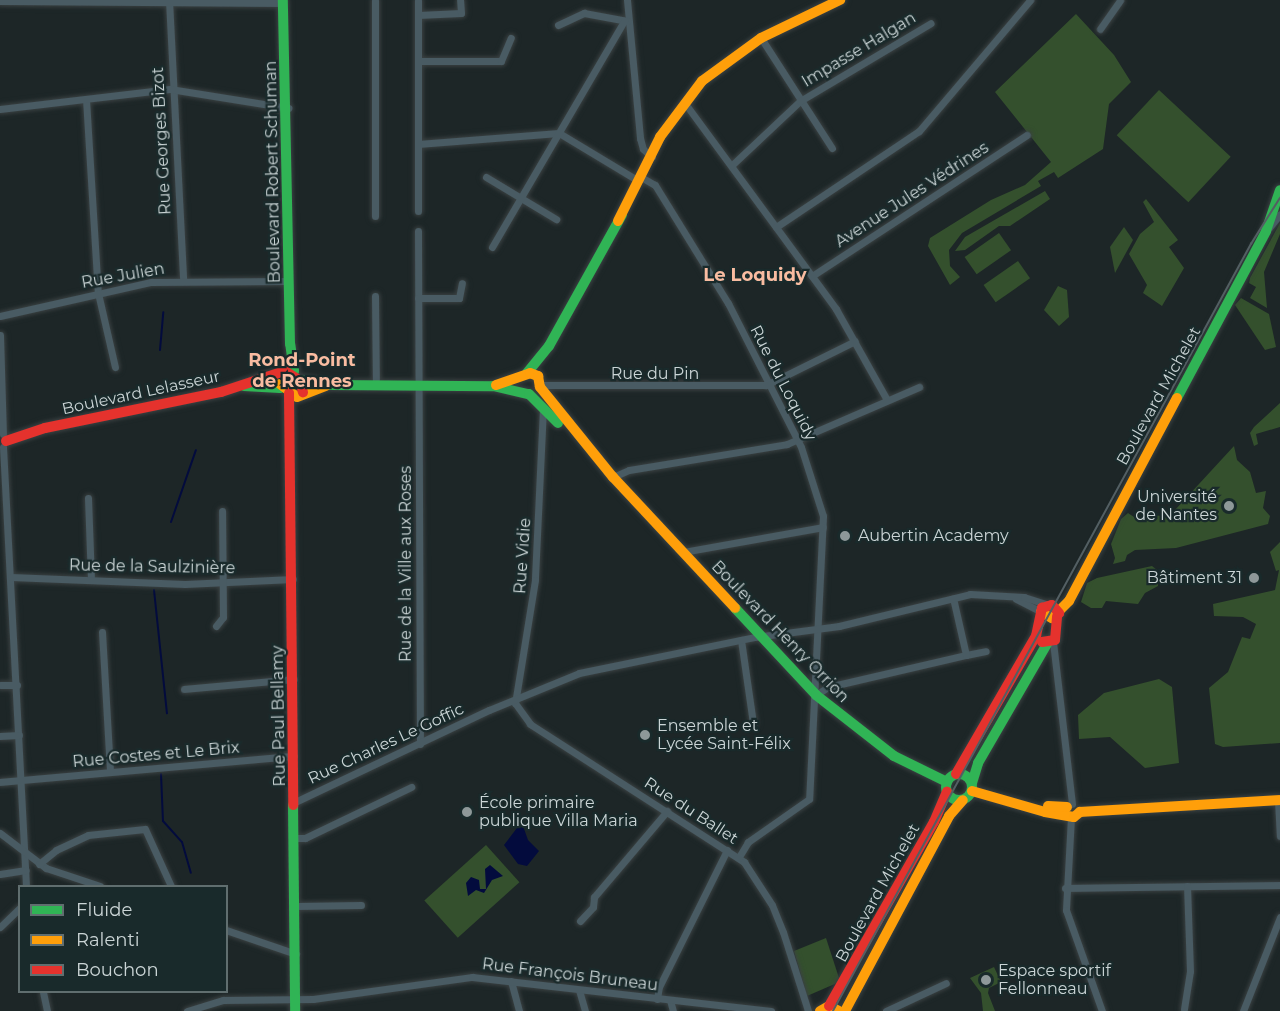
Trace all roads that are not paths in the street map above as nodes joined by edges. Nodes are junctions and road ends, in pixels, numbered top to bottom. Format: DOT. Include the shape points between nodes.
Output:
graph roads {
  1 [pos="375,0"];
  2 [pos="418,0"];
  3 [pos="460,0"];
  4 [pos="627,0"];
  5 [pos="840,0"];
  6 [pos="1030,0"];
  7 [pos="1120,0"];
  8 [pos="0,1"];
  9 [pos="20,1"];
  10 [pos="169,1"];
  11 [pos="283,1"];
  12 [pos="418,15"];
  13 [pos="626,21"];
  14 [pos="931,23"];
  15 [pos="558,25"];
  16 [pos="1100,29"];
  17 [pos="510,38"];
  18 [pos="762,40"];
  19 [pos="418,61"];
  20 [pos="172,89"];
  21 [pos="86,99"];
  22 [pos="800,101"];
  23 [pos="684,102"];
  24 [pos="288,108"];
  25 [pos="0,109"];
  26 [pos="559,133"];
  27 [pos="1027,135"];
  28 [pos="418,144"];
  29 [pos="832,148"];
  30 [pos="655,153"];
  31 [pos="732,165"];
  32 [pos="486,177"];
  33 [pos="640,179"];
  34 [pos="1280,190"];
  35 [pos="521,198"];
  36 [pos="418,211"];
  37 [pos="1280,214"];
  38 [pos="375,216"];
  39 [pos="556,219"];
  40 [pos="776,227"];
  41 [pos="418,231"];
  42 [pos="1266,231"];
  43 [pos="492,247"];
  44 [pos="812,276"];
  45 [pos="183,280"];
  46 [pos="289,281"];
  47 [pos="462,282"];
  48 [pos="98,293"];
  49 [pos="375,296"];
  50 [pos="418,298"];
  51 [pos="0,316"];
  52 [pos="0,338"];
  53 [pos="855,341"];
  54 [pos="549,346"];
  55 [pos="115,367"];
  56 [pos="289,375"];
  57 [pos="524,375"];
  58 [pos="540,383"];
  59 [pos="769,384"];
  60 [pos="331,385"];
  61 [pos="376,385"];
  62 [pos="418,385"];
  63 [pos="244,386"];
  64 [pos="493,386"];
  65 [pos="919,387"];
  66 [pos="294,392"];
  67 [pos="526,393"];
  68 [pos="887,400"];
  69 [pos="543,406"];
  70 [pos="556,420"];
  71 [pos="544,430"];
  72 [pos="2,438"];
  73 [pos="798,440"];
  74 [pos="614,477"];
  75 [pos="88,498"];
  76 [pos="222,511"];
  77 [pos="823,527"];
  78 [pos="683,552"];
  79 [pos="11,577"];
  80 [pos="293,579"];
  81 [pos="91,580"];
  82 [pos="224,584"];
  83 [pos="953,598"];
  84 [pos="1043,608"];
  85 [pos="1058,614"];
  86 [pos="216,626"];
  87 [pos="819,628"];
  88 [pos="102,632"];
  89 [pos="1036,634"];
  90 [pos="762,636"];
  91 [pos="741,640"];
  92 [pos="1051,640"];
  93 [pos="986,651"];
  94 [pos="966,655"];
  95 [pos="294,679"];
  96 [pos="0,685"];
  97 [pos="16,685"];
  98 [pos="184,688"];
  99 [pos="816,695"];
  100 [pos="514,699"];
  101 [pos="753,723"];
  102 [pos="19,735"];
  103 [pos="0,736"];
  104 [pos="420,744"];
  105 [pos="294,756"];
  106 [pos="110,772"];
  107 [pos="956,774"];
  108 [pos="21,780"];
  109 [pos="0,782"];
  110 [pos="411,787"];
  111 [pos="947,787"];
  112 [pos="972,787"];
  113 [pos="963,800"];
  114 [pos="1279,800"];
  115 [pos="295,802"];
  116 [pos="667,811"];
  117 [pos="1072,811"];
  118 [pos="0,833"];
  119 [pos="1280,836"];
  120 [pos="296,838"];
  121 [pos="727,850"];
  122 [pos="25,852"];
  123 [pos="739,857"];
  124 [pos="39,864"];
  125 [pos="26,870"];
  126 [pos="0,873"];
  127 [pos="26,885"];
  128 [pos="97,885"];
  129 [pos="171,885"];
  130 [pos="1280,885"];
  131 [pos="1187,886"];
  132 [pos="1065,888"];
  133 [pos="361,905"];
  134 [pos="296,906"];
  135 [pos="18,910"];
  136 [pos="1280,917"];
  137 [pos="580,921"];
  138 [pos="0,927"];
  139 [pos="228,931"];
  140 [pos="296,954"];
  141 [pos="510,981"];
  142 [pos="946,983"];
  143 [pos="579,990"];
  144 [pos="43,993"];
  145 [pos="295,999"];
  146 [pos="657,999"];
  147 [pos="670,1000"];
  148 [pos="829,1009"];
  149 [pos="1184,1009"];
  150 [pos="47,1011"];
  151 [pos="187,1011"];
  152 [pos="295,1011"];
  153 [pos="519,1011"];
  154 [pos="585,1011"];
  155 [pos="673,1011"];
  156 [pos="771,1011"];
  157 [pos="808,1011"];
  158 [pos="845,1011"];
  159 [pos="886,1011"];
  160 [pos="1102,1011"];
  161 [pos="1243,1011"];
  1 -- 38 [label="street"];
  2 -- 12 [label="street"];
  3 -- 12 [label="street" via="461,13"];
  4 -- 13 [label="street"];
  5 -- 18 [label="main road"];
  6 -- 40 [label="street" via="919,131"];
  7 -- 16 [label="street"];
  8 -- 9 [label="street"];
  9 -- 10 [label="street"];
  10 -- 11 [label="street"];
  10 -- 20 [label="street, Rue Georges Bizot"];
  11 -- 24 [label="main road, Boulevard Robert Schuman"];
  12 -- 19 [label="street"];
  13 -- 15 [label="street" via="584,14"];
  13 -- 26 [label="street"];
  13 -- 30 [label="street" via="640,131"];
  14 -- 22 [label="street, Impasse Halgan"];
  17 -- 19 [label="street" via="501,61"];
  18 -- 22 [label="street"];
  18 -- 23 [label="main road" via="716,68"];
  19 -- 28 [label="street"];
  20 -- 21 [label="street"];
  20 -- 24 [label="street"];
  20 -- 45 [label="street, Rue Georges Bizot"];
  21 -- 25 [label="street"];
  21 -- 48 [label="street"];
  22 -- 29 [label="street"];
  22 -- 31 [label="street, Impasse Halgan"];
  23 -- 30 [label="main road" via="660,137"];
  23 -- 31 [label="street"];
  24 -- 46 [label="main road, Boulevard Robert Schuman"];
  26 -- 28 [label="street"];
  26 -- 33 [label="street, Rue du Loquidy"];
  26 -- 35 [label="street"];
  27 -- 44 [label="street, Avenue Jules Védrines"];
  28 -- 36 [label="street"];
  30 -- 33 [label="main road"];
  31 -- 40 [label="street"];
  32 -- 35 [label="street"];
  33 -- 54 [label="main road"];
  33 -- 59 [label="street, Rue du Loquidy" via="655,186 695,246"];
  34 -- 42 [label="main road, Boulevard Michelet"];
  35 -- 39 [label="street"];
  35 -- 43 [label="street"];
  37 -- 42 [label="street"];
  40 -- 44 [label="street"];
  41 -- 50 [label="street, Rue de la Ville aux Roses"];
  42 -- 85 [label="main road, Boulevard Michelet" via="1069,601"];
  44 -- 53 [label="street"];
  45 -- 46 [label="street, Rue Julien"];
  45 -- 48 [label="street, Rue Julien"];
  46 -- 56 [label="main road, Boulevard Robert Schuman"];
  47 -- 50 [label="street" via="459,298"];
  48 -- 51 [label="street, Rue Julien"];
  48 -- 55 [label="street"];
  49 -- 61 [label="street"];
  50 -- 62 [label="street, Rue de la Ville aux Roses"];
  52 -- 72 [label="street"];
  53 -- 59 [label="street"];
  53 -- 68 [label="street"];
  54 -- 57 [label="main road"];
  54 -- 58 [label="main road"];
  56 -- 60 [label="main road"];
  56 -- 63 [label="main road, Boulevard Lelasseur"];
  56 -- 66 [label="main road"];
  56 -- 66 [label="main road"];
  57 -- 58 [label="main road"];
  57 -- 64 [label="main road"];
  57 -- 67 [label="main road" via="520,384"];
  58 -- 59 [label="street, Rue du Pin" via="609,388"];
  58 -- 67 [label="main road"];
  58 -- 74 [label="main road, Boulevard Henry Orrion"];
  59 -- 73 [label="street, Rue du Loquidy"];
  60 -- 61 [label="main road"];
  60 -- 66 [label="main road, Boulevard Lelasseur"];
  61 -- 62 [label="main road"];
  62 -- 64 [label="main road"];
  62 -- 104 [label="street, Rue de la Ville aux Roses"];
  63 -- 66 [label="main road, Boulevard Lelasseur"];
  63 -- 72 [label="main road, Boulevard Lelasseur"];
  64 -- 67 [label="main road"];
  65 -- 68 [label="street"];
  66 -- 80 [label="main road, Rue Paul Bellamy" via="288,421"];
  67 -- 69 [label="main road, Boulevard Henry Orrion"];
  68 -- 73 [label="street"];
  69 -- 70 [label="main road, Boulevard Henry Orrion"];
  69 -- 71 [label="street, Rue Vidie"];
  70 -- 71 [label="street"];
  70 -- 74 [label="main road, Boulevard Henry Orrion"];
  71 -- 100 [label="street, Rue Vidie" via="535,580"];
  72 -- 79 [label="street"];
  73 -- 74 [label="street" via="629,470"];
  73 -- 77 [label="street, Rue du Loquidy" via="813,476"];
  74 -- 78 [label="main road, Boulevard Henry Orrion"];
  75 -- 81 [label="street"];
  76 -- 82 [label="street"];
  77 -- 78 [label="street"];
  77 -- 87 [label="street, Rue du Loquidy"];
  78 -- 90 [label="main road, Boulevard Henry Orrion"];
  79 -- 81 [label="street, Rue de la Saulzinière"];
  79 -- 97 [label="street"];
  80 -- 82 [label="street, Rue de la Saulzinière"];
  80 -- 95 [label="main road, Rue Paul Bellamy"];
  81 -- 82 [label="street, Rue de la Saulzinière"];
  82 -- 86 [label="street" via="223,617"];
  83 -- 84 [label="street, Rue Charles Le Goffic" via="973,594 1014,598"];
  83 -- 87 [label="street, Rue Charles Le Goffic"];
  83 -- 94 [label="street"];
  84 -- 85 [label="main road" via="1052,605"];
  84 -- 89 [label="main road"];
  85 -- 92 [label="main road, Boulevard Michelet"];
  87 -- 90 [label="street, Rue Charles Le Goffic"];
  87 -- 99 [label="street, Rue du Loquidy"];
  88 -- 106 [label="street"];
  89 -- 92 [label="main road"];
  89 -- 107 [label="main road"];
  90 -- 91 [label="street, Rue Charles Le Goffic"];
  90 -- 99 [label="main road, Boulevard Henry Orrion"];
  91 -- 100 [label="street, Rue Charles Le Goffic" via="579,673"];
  91 -- 101 [label="street"];
  92 -- 112 [label="main road, Boulevard Michelet" via="978,763"];
  92 -- 117 [label="street"];
  93 -- 94 [label="street"];
  94 -- 99 [label="street" via="828,687"];
  95 -- 98 [label="street"];
  95 -- 105 [label="main road, Rue Paul Bellamy"];
  96 -- 97 [label="street"];
  97 -- 102 [label="street"];
  99 -- 111 [label="main road, Boulevard Henry Orrion" via="894,756"];
  99 -- 123 [label="street, Rue du Loquidy" via="809,799 748,842"];
  100 -- 104 [label="street, Rue Charles Le Goffic"];
  100 -- 116 [label="street, Rue du Ballet" via="531,724"];
  102 -- 103 [label="street"];
  102 -- 108 [label="street"];
  104 -- 115 [label="street, Rue Charles Le Goffic"];
  105 -- 106 [label="street, Rue Costes et Le Brix"];
  105 -- 115 [label="main road, Rue Paul Bellamy"];
  106 -- 108 [label="street, Rue Costes et Le Brix"];
  107 -- 111 [label="main road"];
  107 -- 112 [label="main road" via="966,775"];
  108 -- 109 [label="street, Rue Costes et Le Brix"];
  108 -- 122 [label="street"];
  110 -- 120 [label="street" via="305,838"];
  111 -- 113 [label="main road" via="953,799"];
  111 -- 148 [label="main road, Boulevard Michelet" via="934,822"];
  112 -- 113 [label="main road"];
  112 -- 117 [label="main road" via="1027,806"];
  113 -- 158 [label="main road, Boulevard Michelet" via="949,816"];
  114 -- 117 [label="main road"];
  114 -- 119 [label="street"];
  115 -- 120 [label="main road, Rue Paul Bellamy"];
  116 -- 121 [label="street, Rue du Ballet"];
  116 -- 137 [label="street" via="594,897 592,907"];
  117 -- 132 [label="street"];
  118 -- 122 [label="street"];
  120 -- 134 [label="main road, Rue Paul Bellamy"];
  121 -- 123 [label="street, Rue du Ballet"];
  121 -- 146 [label="street" via="659,987"];
  122 -- 124 [label="street"];
  122 -- 125 [label="street"];
  123 -- 157 [label="street, Rue du Ballet" via="776,914"];
  124 -- 128 [label="street"];
  124 -- 129 [label="street" via="56,850 88,835 145,829"];
  125 -- 126 [label="street"];
  125 -- 127 [label="street"];
  130 -- 131 [label="street"];
  131 -- 132 [label="street"];
  131 -- 149 [label="street" via="1190,971"];
  132 -- 160 [label="street" via="1066,910"];
  133 -- 134 [label="street"];
  134 -- 140 [label="main road, Rue Paul Bellamy"];
  135 -- 138 [label="street"];
  136 -- 161 [label="street"];
  139 -- 140 [label="street"];
  140 -- 145 [label="main road, Rue Paul Bellamy"];
  141 -- 143 [label="street, Rue François Bruneau"];
  141 -- 145 [label="street, Rue François Bruneau" via="472,978"];
  141 -- 153 [label="street"];
  142 -- 159 [label="street"];
  143 -- 146 [label="street, Rue François Bruneau"];
  143 -- 154 [label="street"];
  144 -- 150 [label="street"];
  145 -- 151 [label="street, Rue François Bruneau" via="224,1000"];
  145 -- 152 [label="main road, Rue Paul Bellamy"];
  146 -- 147 [label="street, Rue François Bruneau"];
  147 -- 155 [label="street"];
  147 -- 156 [label="street, Rue François Bruneau"];
}
